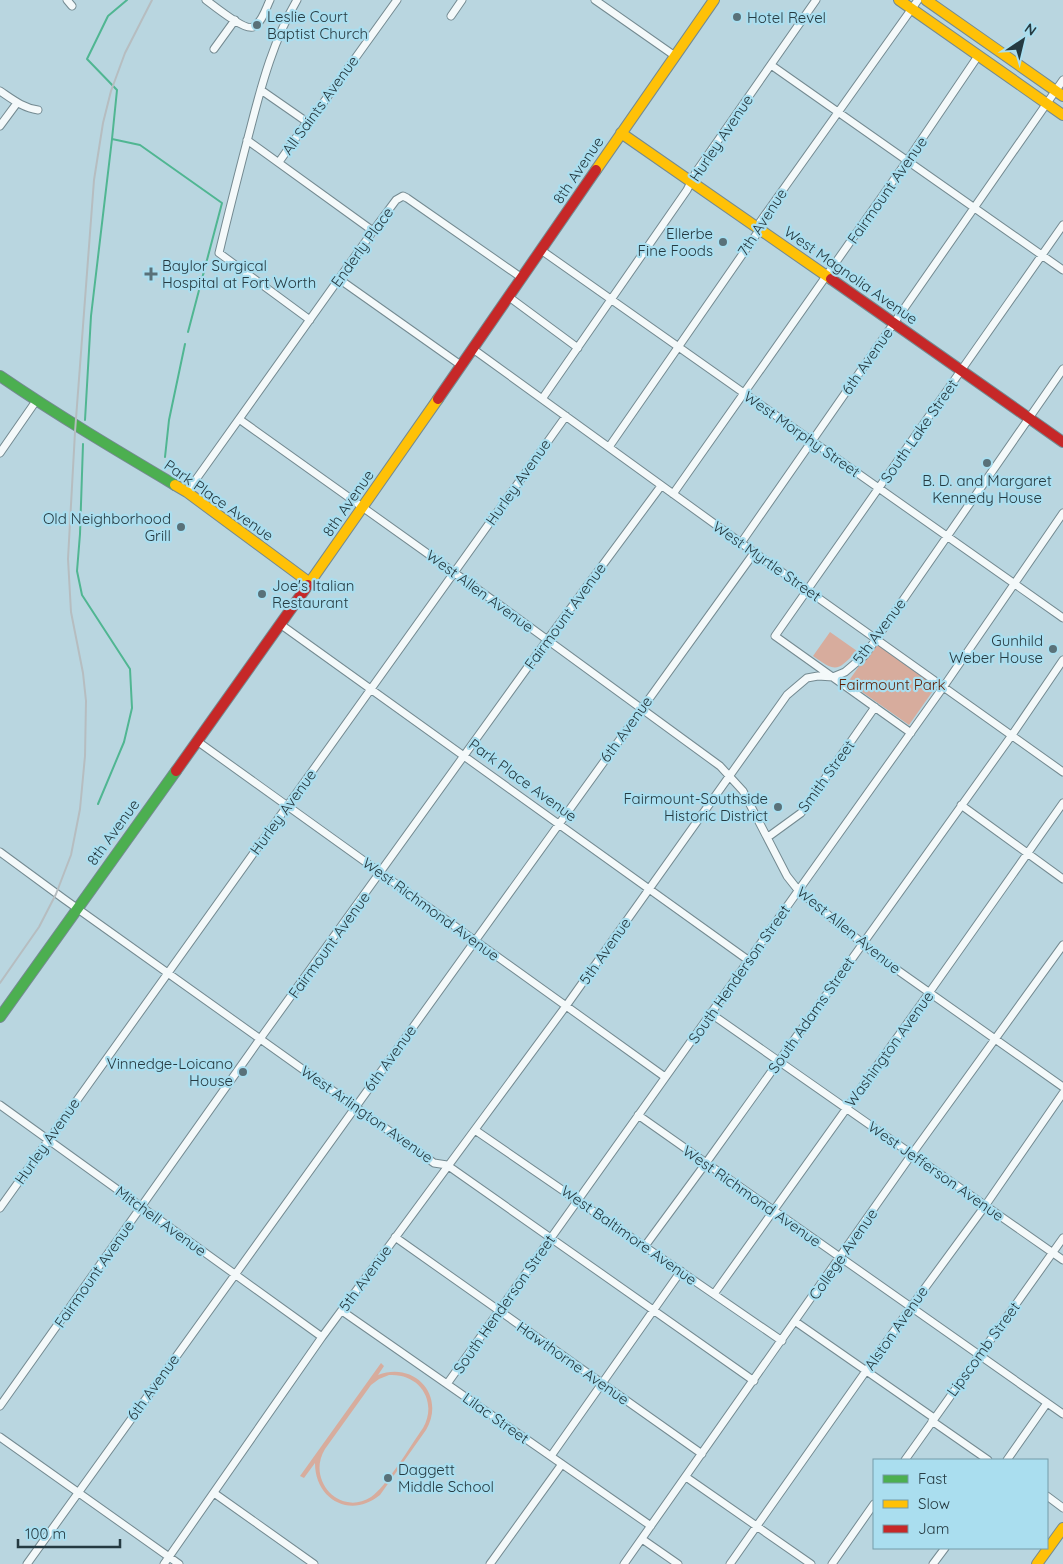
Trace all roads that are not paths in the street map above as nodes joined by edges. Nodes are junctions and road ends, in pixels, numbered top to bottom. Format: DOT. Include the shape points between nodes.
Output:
graph roads {
  1 [pos="206,0"];
  2 [pos="270,0"];
  3 [pos="297,0"];
  4 [pos="397,0"];
  5 [pos="462,0"];
  6 [pos="595,0"];
  7 [pos="714,0"];
  8 [pos="816,0"];
  9 [pos="899,0"];
  10 [pos="918,0"];
  11 [pos="926,0"];
  12 [pos="912,10"];
  13 [pos="451,16"];
  14 [pos="235,20"];
  15 [pos="214,50"];
  16 [pos="675,56"];
  17 [pos="978,56"];
  18 [pos="771,65"];
  19 [pos="1063,80"];
  20 [pos="261,90"];
  21 [pos="0,91"];
  22 [pos="1059,94"];
  23 [pos="17,103"];
  24 [pos="1047,104"];
  25 [pos="38,110"];
  26 [pos="838,112"];
  27 [pos="1063,115"];
  28 [pos="307,122"];
  29 [pos="0,126"];
  30 [pos="621,133"];
  31 [pos="247,140"];
  32 [pos="908,161"];
  33 [pos="279,162"];
  34 [pos="691,182"];
  35 [pos="974,208"];
  36 [pos="1063,225"];
  37 [pos="760,230"];
  38 [pos="374,231"];
  39 [pos="541,250"];
  40 [pos="1042,255"];
  41 [pos="1063,270"];
  42 [pos="827,276"];
  43 [pos="522,278"];
  44 [pos="339,279"];
  45 [pos="509,297"];
  46 [pos="611,300"];
  47 [pos="310,320"];
  48 [pos="893,323"];
  49 [pos="678,346"];
  50 [pos="578,348"];
  51 [pos="473,349"];
  52 [pos="462,366"];
  53 [pos="1063,369"];
  54 [pos="962,371"];
  55 [pos="0,376"];
  56 [pos="744,394"];
  57 [pos="542,399"];
  58 [pos="40,404"];
  59 [pos="566,416"];
  60 [pos="1029,418"];
  61 [pos="239,419"];
  62 [pos="811,440"];
  63 [pos="1063,442"];
  64 [pos="609,447"];
  65 [pos="0,453"];
  66 [pos="661,486"];
  67 [pos="879,488"];
  68 [pos="187,492"];
  69 [pos="673,494"];
  70 [pos="364,507"];
  71 [pos="1063,513"];
  72 [pos="947,536"];
  73 [pos="741,543"];
  74 [pos="754,553"];
  75 [pos="455,572"];
  76 [pos="310,583"];
  77 [pos="1014,583"];
  78 [pos="807,590"];
  79 [pos="1063,618"];
  80 [pos="280,624"];
  81 [pos="876,638"];
  82 [pos="548,640"];
  83 [pos="1063,660"];
  84 [pos="833,677"];
  85 [pos="944,686"];
  86 [pos="371,690"];
  87 [pos="875,707"];
  88 [pos="642,708"];
  89 [pos="911,733"];
  90 [pos="1012,735"];
  91 [pos="197,741"];
  92 [pos="464,756"];
  93 [pos="1063,772"];
  94 [pos="730,776"];
  95 [pos="1063,803"];
  96 [pos="962,805"];
  97 [pos="288,806"];
  98 [pos="558,824"];
  99 [pos="768,837"];
  100 [pos="0,852"];
  101 [pos="1027,854"];
  102 [pos="380,873"];
  103 [pos="1063,879"];
  104 [pos="648,889"];
  105 [pos="798,890"];
  106 [pos="76,908"];
  107 [pos="474,940"];
  108 [pos="862,944"];
  109 [pos="1063,945"];
  110 [pos="748,960"];
  111 [pos="168,973"];
  112 [pos="929,993"];
  113 [pos="566,1006"];
  114 [pos="710,1012"];
  115 [pos="0,1017"];
  116 [pos="260,1039"];
  117 [pos="996,1039"];
  118 [pos="779,1061"];
  119 [pos="665,1077"];
  120 [pos="1063,1087"];
  121 [pos="1063,1093"];
  122 [pos="0,1105"];
  123 [pos="355,1107"];
  124 [pos="846,1108"];
  125 [pos="638,1116"];
  126 [pos="475,1130"];
  127 [pos="48,1140"];
  128 [pos="912,1154"];
  129 [pos="706,1163"];
  130 [pos="448,1165"];
  131 [pos="578,1200"];
  132 [pos="985,1206"];
  133 [pos="141,1207"];
  134 [pos="0,1208"];
  135 [pos="773,1210"];
  136 [pos="395,1237"];
  137 [pos="551,1238"];
  138 [pos="1063,1238"];
  139 [pos="644,1246"];
  140 [pos="1053,1253"];
  141 [pos="841,1258"];
  142 [pos="1063,1260"];
  143 [pos="681,1271"];
  144 [pos="234,1274"];
  145 [pos="714,1294"];
  146 [pos="911,1307"];
  147 [pos="653,1310"];
  148 [pos="342,1311"];
  149 [pos="499,1311"];
  150 [pos="796,1322"];
  151 [pos="322,1337"];
  152 [pos="782,1341"];
  153 [pos="979,1354"];
  154 [pos="866,1371"];
  155 [pos="754,1381"];
  156 [pos="447,1384"];
  157 [pos="602,1384"];
  158 [pos="1047,1403"];
  159 [pos="0,1406"];
  160 [pos="1063,1414"];
  161 [pos="933,1419"];
  162 [pos="0,1437"];
  163 [pos="702,1454"];
  164 [pos="551,1456"];
  165 [pos="906,1459"];
  166 [pos="987,1459"];
  167 [pos="1008,1459"];
  168 [pos="562,1464"];
  169 [pos="686,1477"];
  170 [pos="77,1492"];
  171 [pos="214,1494"];
  172 [pos="1048,1497"];
  173 [pos="873,1505"];
  174 [pos="1063,1508"];
  175 [pos="652,1526"];
  176 [pos="757,1526"];
  177 [pos="1063,1528"];
  178 [pos="642,1539"];
  179 [pos="942,1549"];
  180 [pos="1048,1549"];
  181 [pos="1048,1549"];
  182 [pos="169,1557"];
  183 [pos="306,1562"];
  184 [pos="26,1564"];
  185 [pos="164,1564"];
  186 [pos="179,1564"];
  187 [pos="314,1564"];
  188 [pos="490,1564"];
  189 [pos="624,1564"];
  190 [pos="678,1564"];
  191 [pos="730,1564"];
  192 [pos="811,1564"];
  193 [pos="832,1564"];
  194 [pos="934,1564"];
  195 [pos="1037,1564"];
  1 -- 14 [label="street"];
  2 -- 14 [label="street" via="254,27 248,28"];
  3 -- 20 [label="street" via="272,52"];
  4 -- 28 [label="street, All Saints Avenue"];
  5 -- 13 [label="street"];
  6 -- 16 [label="street"];
  7 -- 16 [label="main road, 8th Avenue"];
  8 -- 18 [label="street, Hurley Avenue"];
  9 -- 12 [label="main road"];
  10 -- 12 [label="street, 7th Avenue"];
  11 -- 22 [label="main road"];
  12 -- 17 [label="main road"];
  12 -- 26 [label="street, 7th Avenue"];
  14 -- 15 [label="street"];
  16 -- 30 [label="main road, 8th Avenue"];
  17 -- 24 [label="main road"];
  17 -- 32 [label="street, Fairmount Avenue"];
  18 -- 26 [label="street"];
  18 -- 34 [label="street, Hurley Avenue"];
  19 -- 22 [label="street, 6th Avenue"];
  20 -- 28 [label="street"];
  20 -- 31 [label="street"];
  21 -- 23 [label="street"];
  22 -- 24 [label="street, 6th Avenue"];
  23 -- 25 [label="street"];
  23 -- 29 [label="street"];
  24 -- 27 [label="main road"];
  24 -- 35 [label="street, 6th Avenue"];
  26 -- 32 [label="street"];
  26 -- 37 [label="street, 7th Avenue" via="760,222"];
  28 -- 33 [label="street, All Saints Avenue"];
  30 -- 34 [label="main road, West Magnolia Avenue"];
  30 -- 39 [label="main road, 8th Avenue"];
  31 -- 33 [label="street"];
  31 -- 47 [label="street" via="219,253"];
  32 -- 35 [label="street"];
  32 -- 42 [label="street, Fairmount Avenue"];
  33 -- 38 [label="street"];
  34 -- 37 [label="main road, West Magnolia Avenue"];
  34 -- 46 [label="street, Hurley Avenue"];
  35 -- 40 [label="street"];
  35 -- 48 [label="street, 6th Avenue"];
  36 -- 40 [label="street, South Lake Street"];
  37 -- 42 [label="main road, West Magnolia Avenue"];
  37 -- 49 [label="street, 7th Avenue"];
  38 -- 43 [label="street, Enderly Place" via="396,200 403,196"];
  38 -- 44 [label="street, Enderly Place"];
  39 -- 43 [label="main road, 8th Avenue"];
  39 -- 46 [label="street, West Morphy Street"];
  40 -- 41 [label="street"];
  40 -- 54 [label="street, South Lake Street"];
  42 -- 48 [label="main road, West Magnolia Avenue"];
  42 -- 56 [label="street, Fairmount Avenue"];
  43 -- 45 [label="main road, 8th Avenue"];
  44 -- 47 [label="street, Enderly Place"];
  44 -- 52 [label="street"];
  45 -- 50 [label="street"];
  45 -- 51 [label="main road, 8th Avenue"];
  46 -- 49 [label="street, West Morphy Street"];
  46 -- 50 [label="street, Hurley Avenue"];
  47 -- 61 [label="street, Enderly Place"];
  48 -- 54 [label="main road, West Magnolia Avenue"];
  48 -- 62 [label="street, 6th Avenue"];
  49 -- 56 [label="street, West Morphy Street"];
  49 -- 64 [label="street, 7th Avenue"];
  50 -- 57 [label="street, Hurley Avenue"];
  51 -- 52 [label="main road, 8th Avenue"];
  51 -- 57 [label="street, West Myrtle Street"];
  52 -- 70 [label="main road, 8th Avenue"];
  53 -- 60 [label="street, 5th Avenue"];
  54 -- 60 [label="main road, West Magnolia Avenue"];
  54 -- 67 [label="street, South Lake Street"];
  55 -- 58 [label="main road, Park Place Avenue"];
  56 -- 62 [label="street, West Morphy Street"];
  56 -- 69 [label="street, Fairmount Avenue"];
  57 -- 59 [label="street, West Myrtle Street"];
  58 -- 65 [label="street"];
  58 -- 68 [label="main road, Park Place Avenue"];
  59 -- 64 [label="street, West Myrtle Street"];
  59 -- 75 [label="street, Hurley Avenue"];
  60 -- 63 [label="main road, West Magnolia Avenue"];
  60 -- 72 [label="street, 5th Avenue"];
  61 -- 68 [label="street, Enderly Place"];
  61 -- 70 [label="street, West Allen Avenue"];
  62 -- 67 [label="street, West Morphy Street"];
  62 -- 73 [label="street, 6th Avenue"];
  64 -- 66 [label="street, West Myrtle Street"];
  66 -- 69 [label="street, West Myrtle Street"];
  66 -- 82 [label="street, Fairmount Avenue"];
  67 -- 72 [label="street, West Morphy Street"];
  67 -- 78 [label="street, South Lake Street"];
  68 -- 76 [label="main road, Park Place Avenue"];
  69 -- 73 [label="street, West Myrtle Street"];
  70 -- 75 [label="street, West Allen Avenue"];
  70 -- 76 [label="main road, 8th Avenue"];
  71 -- 77 [label="street, South Henderson Street"];
  72 -- 77 [label="street, West Morphy Street"];
  72 -- 81 [label="street, 5th Avenue"];
  73 -- 74 [label="street, West Myrtle Street"];
  74 -- 78 [label="street, West Myrtle Street"];
  74 -- 88 [label="street, 6th Avenue"];
  75 -- 82 [label="street, West Allen Avenue"];
  75 -- 86 [label="street, Hurley Avenue"];
  76 -- 80 [label="main road, 8th Avenue"];
  77 -- 79 [label="street, West Morphy Street"];
  77 -- 85 [label="street, South Henderson Street"];
  78 -- 81 [label="street, West Myrtle Street"];
  78 -- 84 [label="street, South Lake Street" via="775,636"];
  80 -- 86 [label="street, Park Place Avenue"];
  80 -- 91 [label="main road, 8th Avenue"];
  81 -- 84 [label="street, 5th Avenue" via="865,656"];
  81 -- 85 [label="street, West Myrtle Street"];
  82 -- 88 [label="street, West Allen Avenue"];
  82 -- 92 [label="street, Fairmount Avenue"];
  83 -- 90 [label="street, South Adams Street"];
  84 -- 87 [label="street"];
  84 -- 94 [label="street, 5th Avenue" via="807,678 798,684"];
  85 -- 89 [label="street, South Henderson Street"];
  85 -- 90 [label="street, West Myrtle Street"];
  86 -- 92 [label="street, Park Place Avenue"];
  86 -- 97 [label="street, Hurley Avenue"];
  87 -- 89 [label="street"];
  87 -- 99 [label="street, Smith Street" via="804,808"];
  88 -- 94 [label="street, West Allen Avenue"];
  88 -- 98 [label="street, 6th Avenue"];
  89 -- 105 [label="street, South Henderson Street"];
  90 -- 93 [label="street, West Myrtle Street"];
  90 -- 96 [label="street, South Adams Street"];
  91 -- 97 [label="street, West Richmond Avenue"];
  91 -- 106 [label="main road, 8th Avenue"];
  92 -- 98 [label="street, Park Place Avenue"];
  92 -- 102 [label="street, Fairmount Avenue"];
  94 -- 99 [label="street, West Allen Avenue" via="743,791"];
  94 -- 104 [label="street, 5th Avenue"];
  95 -- 101 [label="street, Washington Avenue"];
  96 -- 101 [label="street"];
  96 -- 108 [label="street, South Adams Street"];
  97 -- 102 [label="street, West Richmond Avenue"];
  97 -- 111 [label="street, Hurley Avenue"];
  98 -- 104 [label="street, Park Place Avenue"];
  98 -- 107 [label="street, 6th Avenue"];
  99 -- 105 [label="street, West Allen Avenue" via="787,876"];
  100 -- 106 [label="street, West Arlington Avenue"];
  101 -- 103 [label="street"];
  101 -- 112 [label="street, Washington Avenue"];
  102 -- 107 [label="street, West Richmond Avenue"];
  102 -- 116 [label="street, Fairmount Avenue"];
  104 -- 110 [label="street, Park Place Avenue"];
  104 -- 113 [label="street, 5th Avenue"];
  105 -- 108 [label="street, West Allen Avenue"];
  105 -- 110 [label="street, South Henderson Street"];
  106 -- 111 [label="street, West Arlington Avenue"];
  106 -- 115 [label="main road, 8th Avenue"];
  107 -- 113 [label="street, West Richmond Avenue"];
  107 -- 123 [label="street, 6th Avenue"];
  108 -- 112 [label="street, West Allen Avenue"];
  108 -- 118 [label="street, South Adams Street"];
  109 -- 117 [label="street, College Avenue"];
  110 -- 114 [label="street, South Henderson Street"];
  111 -- 116 [label="street, West Arlington Avenue"];
  111 -- 127 [label="street, Hurley Avenue"];
  112 -- 117 [label="street, West Allen Avenue"];
  112 -- 124 [label="street, Washington Avenue"];
  113 -- 119 [label="street, West Richmond Avenue"];
  113 -- 126 [label="street, 5th Avenue"];
  114 -- 118 [label="street, West Jefferson Avenue"];
  114 -- 119 [label="street, South Henderson Street"];
  116 -- 123 [label="street, West Arlington Avenue"];
  116 -- 133 [label="street, Fairmount Avenue"];
  117 -- 120 [label="street, West Allen Avenue"];
  117 -- 128 [label="street, College Avenue"];
  118 -- 124 [label="street, West Jefferson Avenue"];
  118 -- 129 [label="street, South Adams Street"];
  119 -- 125 [label="street, South Henderson Street"];
  121 -- 132 [label="street, Alston Avenue"];
  122 -- 127 [label="street, Mitchell Avenue"];
  123 -- 130 [label="street, West Arlington Avenue" via="434,1163"];
  123 -- 144 [label="street, 6th Avenue"];
  124 -- 128 [label="street, West Jefferson Avenue"];
  124 -- 135 [label="street, Washington Avenue"];
  125 -- 129 [label="street, West Richmond Avenue"];
  125 -- 131 [label="street, South Henderson Street"];
  126 -- 130 [label="street, 5th Avenue"];
  126 -- 131 [label="street, West Baltimore Avenue"];
  127 -- 133 [label="street, Mitchell Avenue"];
  127 -- 134 [label="street, Hurley Avenue"];
  128 -- 132 [label="street, West Jefferson Avenue"];
  128 -- 141 [label="street, College Avenue"];
  129 -- 135 [label="street, West Richmond Avenue"];
  129 -- 139 [label="street, South Adams Street"];
  130 -- 136 [label="street, 5th Avenue"];
  130 -- 137 [label="street, West Arlington Avenue"];
  131 -- 137 [label="street, South Henderson Street"];
  131 -- 139 [label="street, West Baltimore Avenue"];
  132 -- 140 [label="street, West Jefferson Avenue"];
  132 -- 146 [label="street, Alston Avenue"];
  133 -- 144 [label="street, Mitchell Avenue"];
  133 -- 159 [label="street, Fairmount Avenue"];
  135 -- 141 [label="street, West Richmond Avenue"];
  135 -- 145 [label="street, Washington Avenue"];
  136 -- 148 [label="street, 5th Avenue"];
  136 -- 149 [label="street, Hawthorne Avenue"];
  137 -- 147 [label="street, West Arlington Avenue"];
  137 -- 149 [label="street, South Henderson Street"];
  138 -- 140 [label="street, Lipscomb Street"];
  139 -- 143 [label="street, West Baltimore Avenue"];
  140 -- 142 [label="street, West Jefferson Avenue"];
  140 -- 153 [label="street, Lipscomb Street"];
  141 -- 146 [label="street, West Richmond Avenue"];
  141 -- 150 [label="street, College Avenue"];
  143 -- 145 [label="street, West Baltimore Avenue"];
  143 -- 147 [label="street"];
  144 -- 151 [label="street, Mitchell Avenue"];
  144 -- 170 [label="street, 6th Avenue"];
  145 -- 152 [label="street, West Baltimore Avenue"];
  146 -- 153 [label="street, West Richmond Avenue"];
  146 -- 154 [label="street, Alston Avenue"];
  147 -- 155 [label="street, West Arlington Avenue"];
  147 -- 157 [label="street"];
  148 -- 151 [label="street, 5th Avenue"];
  148 -- 156 [label="street, Lilac Street"];
  149 -- 156 [label="street, South Henderson Street"];
  149 -- 157 [label="street, Hawthorne Avenue"];
  150 -- 152 [label="street, College Avenue"];
  150 -- 154 [label="street"];
  151 -- 171 [label="street, 5th Avenue"];
  152 -- 155 [label="street, College Avenue"];
  153 -- 158 [label="street, West Richmond Avenue"];
  153 -- 161 [label="street, Lipscomb Street"];
  154 -- 161 [label="street"];
  154 -- 176 [label="street, Alston Avenue"];
  155 -- 163 [label="street, College Avenue"];
  156 -- 164 [label="street, Lilac Street"];
  157 -- 163 [label="street, Hawthorne Avenue"];
  157 -- 164 [label="street"];
  158 -- 160 [label="street, West Richmond Avenue"];
  158 -- 167 [label="street"];
  161 -- 165 [label="street, Lipscomb Street"];
  161 -- 166 [label="street"];
  162 -- 170 [label="street"];
  163 -- 169 [label="street, College Avenue"];
  164 -- 168 [label="street, Lilac Street"];
  168 -- 175 [label="street, Lilac Street"];
  168 -- 188 [label="street"];
  169 -- 175 [label="street, College Avenue"];
  169 -- 176 [label="street"];
  170 -- 182 [label="street"];
  170 -- 184 [label="street, 6th Avenue"];
  171 -- 182 [label="street, 5th Avenue"];
  171 -- 183 [label="street"];
  172 -- 174 [label="street"];
  173 -- 193 [label="street"];
  175 -- 178 [label="street, College Avenue"];
  176 -- 191 [label="street, Alston Avenue"];
  176 -- 192 [label="street"];
  177 -- 180 [label="main road"];
  178 -- 189 [label="street, College Avenue"];
  178 -- 190 [label="street"];
  179 -- 194 [label="street"];
  181 -- 195 [label="main road"];
  182 -- 185 [label="street, 5th Avenue"];
  182 -- 186 [label="street"];
  183 -- 187 [label="street"];
}
